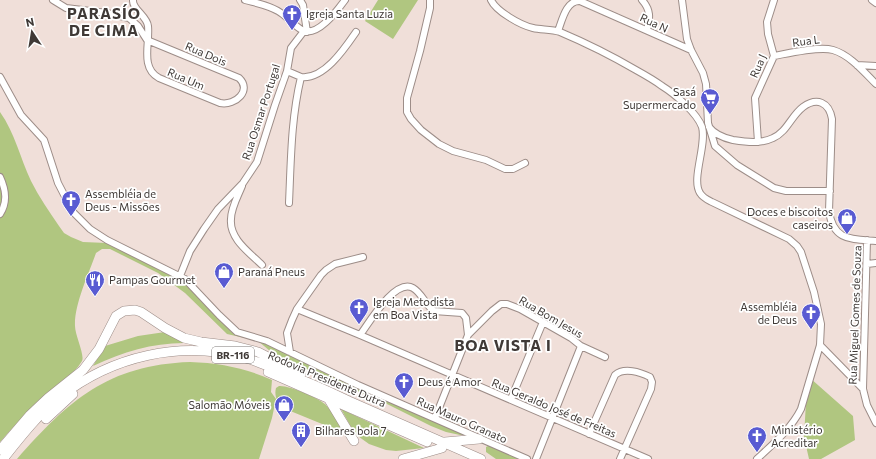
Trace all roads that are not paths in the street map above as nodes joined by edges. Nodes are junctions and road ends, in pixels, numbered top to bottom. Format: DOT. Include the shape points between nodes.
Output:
graph roads {
  1 [pos="53,0"];
  2 [pos="133,0"];
  3 [pos="245,0"];
  4 [pos="300,0"];
  5 [pos="345,0"];
  6 [pos="430,0"];
  7 [pos="490,0"];
  8 [pos="642,0"];
  9 [pos="682,0"];
  10 [pos="774,0"];
  11 [pos="872,0"];
  12 [pos="591,2"];
  13 [pos="876,2"];
  14 [pos="647,30"];
  15 [pos="306,31"];
  16 [pos="558,31"];
  17 [pos="356,32"];
  18 [pos="686,33"];
  19 [pos="147,40"];
  20 [pos="672,42"];
  21 [pos="691,50"];
  22 [pos="774,56"];
  23 [pos="857,65"];
  24 [pos="876,66"];
  25 [pos="287,71"];
  26 [pos="0,77"];
  27 [pos="302,77"];
  28 [pos="876,84"];
  29 [pos="241,95"];
  30 [pos="707,102"];
  31 [pos="706,109"];
  32 [pos="693,113"];
  33 [pos="708,128"];
  34 [pos="719,136"];
  35 [pos="703,138"];
  36 [pos="713,140"];
  37 [pos="758,142"];
  38 [pos="525,163"];
  39 [pos="0,177"];
  40 [pos="243,182"];
  41 [pos="830,191"];
  42 [pos="289,203"];
  43 [pos="0,214"];
  44 [pos="868,240"];
  45 [pos="876,241"];
  46 [pos="363,257"];
  47 [pos="876,263"];
  48 [pos="867,264"];
  49 [pos="262,265"];
  50 [pos="180,276"];
  51 [pos="297,309"];
  52 [pos="543,322"];
  53 [pos="360,335"];
  54 [pos="468,335"];
  55 [pos="820,345"];
  56 [pos="581,346"];
  57 [pos="290,352"];
  58 [pos="604,357"];
  59 [pos="453,376"];
  60 [pos="863,389"];
  61 [pos="328,398"];
  62 [pos="511,399"];
  63 [pos="368,409"];
  64 [pos="435,418"];
  65 [pos="551,418"];
  66 [pos="876,423"];
  67 [pos="590,434"];
  68 [pos="479,439"];
  69 [pos="354,441"];
  70 [pos="442,445"];
  71 [pos="624,449"];
  72 [pos="0,450"];
  73 [pos="3,459"];
  74 [pos="10,459"];
  75 [pos="403,459"];
  76 [pos="466,459"];
  77 [pos="482,459"];
  78 [pos="527,459"];
  79 [pos="536,459"];
  80 [pos="620,459"];
  81 [pos="648,459"];
  82 [pos="757,459"];
  1 -- 19 [label="street" via="66,8 129,18"];
  2 -- 19 [label="street, Rua Um" via="147,21"];
  3 -- 15 [label="street" via="276,10"];
  4 -- 15 [label="street"];
  5 -- 15 [label="street" via="321,27 315,31"];
  6 -- 38 [label="street" via="407,98 406,108 410,119 439,144 453,151 486,160 505,169 513,169"];
  7 -- 16 [label="street" via="499,10 521,24"];
  8 -- 14 [label="street" via="649,12"];
  9 -- 18 [label="street"];
  10 -- 22 [label="street, Rua J" via="767,22"];
  11 -- 13 [label="street"];
  12 -- 14 [label="street, Rua N"];
  12 -- 16 [label="street, Rua N" via="572,2"];
  14 -- 20 [label="street, Rua N"];
  15 -- 25 [label="street, Rua Osmar Portugal" via="291,48"];
  16 -- 32 [label="street" via="658,83"];
  17 -- 27 [label="street" via="332,62 314,75"];
  18 -- 20 [label="street" via="682,40"];
  18 -- 21 [label="street"];
  19 -- 29 [label="street, Rua Dois" via="239,78 244,86"];
  19 -- 29 [label="street, Rua Um" via="148,65 156,77 220,103 233,103"];
  20 -- 21 [label="street, Rua N"];
  21 -- 30 [label="street" via="705,79"];
  22 -- 23 [label="street, Rua L" via="827,49 836,51"];
  22 -- 37 [label="street, Rua J" via="755,98"];
  23 -- 24 [label="street"];
  23 -- 28 [label="street, Rua L"];
  25 -- 27 [label="street"];
  25 -- 40 [label="street, Rua Osmar Portugal" via="257,162"];
  26 -- 50 [label="street, Rua Mauro Granato" via="21,116 44,140 58,182 76,215 90,229 107,240"];
  27 -- 42 [label="street" via="292,130"];
  30 -- 31 [label="street"];
  30 -- 33 [label="street"];
  31 -- 32 [label="street" via="700,114"];
  31 -- 33 [label="street"];
  32 -- 33 [label="street, Rua Miguel Gomes de Souza"];
  32 -- 35 [label="street" via="700,123"];
  33 -- 34 [label="street, Rua Miguel Gomes de Souza"];
  33 -- 35 [label="street"];
  33 -- 36 [label="street"];
  34 -- 36 [label="street"];
  34 -- 37 [label="street, Rua Miguel Gomes de Souza"];
  35 -- 36 [label="street"];
  35 -- 55 [label="street" via="698,183 702,196 785,237 797,246 819,311"];
  36 -- 41 [label="street" via="718,149 737,165 774,188 786,191"];
  37 -- 41 [label="street, Rua Miguel Gomes de Souza" via="771,140 782,132 806,106 813,103 824,104 829,108 832,119"];
  39 -- 43 [label="street" via="6,197"];
  40 -- 49 [label="street" via="232,212 231,228 240,242"];
  40 -- 50 [label="street, Rua Osmar Portugal" via="204,228 190,251"];
  41 -- 44 [label="street, Rua Miguel Gomes de Souza" via="830,218 835,230 844,237"];
  44 -- 45 [label="street"];
  44 -- 48 [label="street, Rua Miguel Gomes de Souza"];
  46 -- 51 [label="street" via="334,264 326,270"];
  47 -- 48 [label="street"];
  48 -- 60 [label="street, Rua Miguel Gomes de Souza"];
  50 -- 57 [label="street, Rua Mauro Granato" via="234,331 259,338"];
  51 -- 53 [label="street, Rua Geraldo José de Freitas"];
  51 -- 57 [label="street" via="287,333"];
  52 -- 54 [label="street, Rua Bom Jesus" via="520,309 504,304 492,310"];
  52 -- 56 [label="street, Rua Bom Jesus"];
  52 -- 62 [label="street"];
  53 -- 54 [label="street" via="390,295 402,287 410,286 434,311 462,313 466,318"];
  53 -- 59 [label="street, Rua Geraldo José de Freitas"];
  54 -- 59 [label="street, Rua Bom Jesus"];
  55 -- 60 [label="street"];
  55 -- 82 [label="street" via="797,418"];
  56 -- 58 [label="street, Rua Bom Jesus"];
  56 -- 65 [label="street"];
  57 -- 64 [label="street, Rua Mauro Granato"];
  59 -- 62 [label="street, Rua Geraldo José de Freitas"];
  59 -- 64 [label="street, Rua Bom Jesus"];
  60 -- 66 [label="street, Rua Miguel Gomes de Souza"];
  61 -- 69 [label="highway"];
  61 -- 70 [label="highway, Rodovia Presidente Dutra / BR-116"];
  61 -- 74 [label="highway, Rodovia Presidente Dutra / BR-116" via="263,370 219,358 196,356 158,359 116,371 77,391 61,404"];
  62 -- 65 [label="street, Rua Geraldo José de Freitas"];
  63 -- 70 [label="highway, Rodovia Presidente Dutra / BR-116"];
  63 -- 72 [label="highway" via="258,352 184,338 141,312 130,310 120,312 116,316 83,370 30,415"];
  63 -- 73 [label="highway, Rodovia Presidente Dutra / BR-116" via="246,358 202,350 153,354 101,371 59,397"];
  64 -- 68 [label="street, Rua Mauro Granato"];
  65 -- 67 [label="street, Rua Geraldo José de Freitas"];
  65 -- 79 [label="street"];
  67 -- 71 [label="street, Rua Geraldo José de Freitas"];
  67 -- 71 [label="street" via="613,378 625,371 646,375 652,382 651,389"];
  68 -- 70 [label="highway"];
  68 -- 78 [label="street, Rua Mauro Granato"];
  70 -- 75 [label="highway"];
  70 -- 76 [label="highway, Rodovia Presidente Dutra / BR-116"];
  70 -- 77 [label="highway, Rodovia Presidente Dutra / BR-116"];
  71 -- 80 [label="street"];
  71 -- 81 [label="street, Rua Geraldo José de Freitas"];
}
